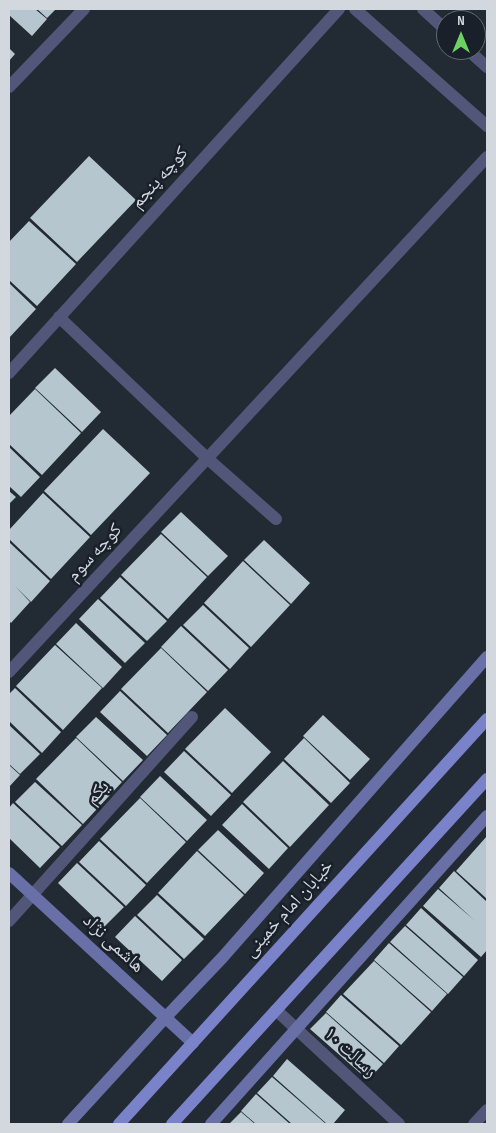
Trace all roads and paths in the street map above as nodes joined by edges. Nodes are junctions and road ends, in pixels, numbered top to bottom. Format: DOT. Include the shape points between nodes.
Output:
graph roads {
  1 [pos="84,9"];
  2 [pos="339,9"];
  3 [pos="355,9"];
  4 [pos="423,9"];
  5 [pos="436,21"];
  6 [pos="9,87"];
  7 [pos="487,126"];
  8 [pos="487,157"];
  9 [pos="59,317"];
  10 [pos="9,373"];
  11 [pos="208,459"];
  12 [pos="276,519"];
  13 [pos="487,657"];
  14 [pos="9,672"];
  15 [pos="192,717"];
  16 [pos="487,719"];
  17 [pos="487,779"];
  18 [pos="487,816"];
  19 [pos="9,873"];
  20 [pos="32,895"];
  21 [pos="9,921"];
  22 [pos="276,1010"];
  23 [pos="165,1018"];
  24 [pos="297,1029"];
  25 [pos="193,1043"];
  26 [pos="487,1110"];
  27 [pos="68,1124"];
  28 [pos="119,1124"];
  29 [pos="172,1124"];
  30 [pos="211,1124"];
  31 [pos="398,1124"];
  32 [pos="474,1124"];
  1 -- 6 [label="street"];
  2 -- 9 [label="street, کوچه پنجم"];
  3 -- 7 [label="street"];
  4 -- 5 [label="street"];
  8 -- 11 [label="street, کوچه سوم"];
  9 -- 10 [label="street, کوچه پنجم"];
  9 -- 11 [label="street"];
  11 -- 12 [label="street"];
  11 -- 14 [label="street, کوچه سوم"];
  13 -- 23 [label="street" via="222,958"];
  15 -- 20 [label="street, یکم"];
  16 -- 25 [label="main road, خیابان امام خمینی"];
  17 -- 22 [label="main road"];
  18 -- 24 [label="street"];
  19 -- 20 [label="street, هاشمی نژاد"];
  20 -- 21 [label="street, یکم"];
  20 -- 23 [label="street, هاشمی نژاد"];
  22 -- 24 [label="street, رسالت ۱۰"];
  22 -- 29 [label="main road"];
  23 -- 25 [label="street, هاشمی نژاد"];
  23 -- 27 [label="street"];
  24 -- 30 [label="street"];
  24 -- 31 [label="street, رسالت ۱۰"];
  25 -- 28 [label="main road, خیابان امام خمینی"];
  26 -- 32 [label="street"];
}
